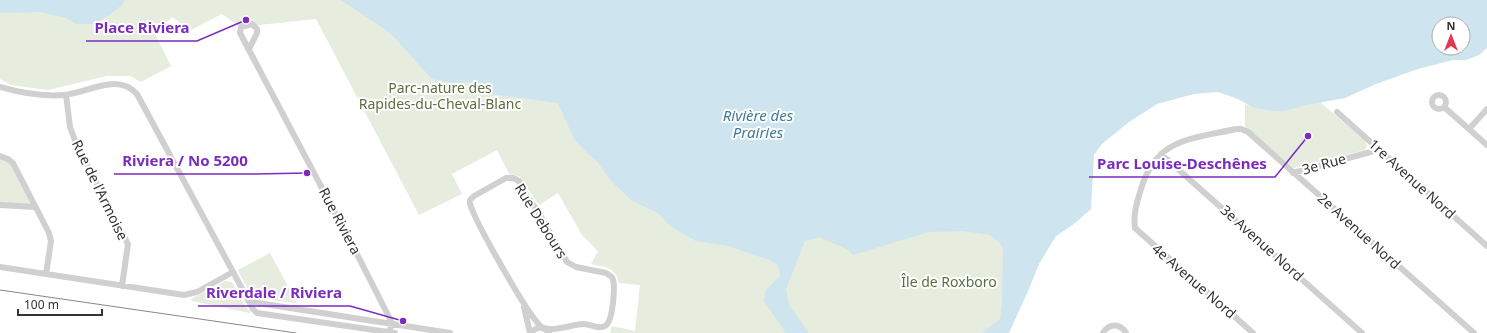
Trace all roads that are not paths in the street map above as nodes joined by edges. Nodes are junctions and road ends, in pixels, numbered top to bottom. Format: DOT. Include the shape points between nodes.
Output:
graph roads {
  1 [pos="249,48"];
  2 [pos="0,87"];
  3 [pos="66,95"];
  4 [pos="1444,107"];
  5 [pos="1487,109"];
  6 [pos="1337,112"];
  7 [pos="1469,129"];
  8 [pos="1487,145"];
  9 [pos="1378,150"];
  10 [pos="1161,154"];
  11 [pos="0,156"];
  12 [pos="1293,173"];
  13 [pos="0,205"];
  14 [pos="35,206"];
  15 [pos="1487,246"];
  16 [pos="0,267"];
  17 [pos="233,272"];
  18 [pos="46,274"];
  19 [pos="122,286"];
  20 [pos="248,299"];
  21 [pos="524,306"];
  22 [pos="391,323"];
  23 [pos="576,326"];
  24 [pos="544,328"];
  25 [pos="605,330"];
  26 [pos="393,333"];
  27 [pos="450,333"];
  28 [pos="530,333"];
  29 [pos="550,333"];
  30 [pos="560,333"];
  31 [pos="1103,333"];
  32 [pos="1126,333"];
  33 [pos="1253,333"];
  34 [pos="1362,333"];
  35 [pos="1474,333"];
  1 -- 22 [label="street, Rue Riviera"];
  2 -- 3 [label="street" via="43,96"];
  3 -- 17 [label="street" via="101,85 122,84 132,88"];
  3 -- 19 [label="street, Rue de l'Armoise" via="70,127 76,143 128,244"];
  4 -- 7 [label="street"];
  5 -- 7 [label="street"];
  6 -- 9 [label="street, 1re Avenue Nord"];
  7 -- 8 [label="street"];
  9 -- 12 [label="street, 3e Rue"];
  9 -- 15 [label="street, 1re Avenue Nord"];
  10 -- 12 [label="street, 2e Avenue Nord" via="1175,144 1187,140 1236,129 1244,130"];
  10 -- 33 [label="street, 4e Avenue Nord" via="1145,175 1133,217 1135,228"];
  10 -- 34 [label="street, 3e Avenue Nord"];
  11 -- 14 [label="street" via="13,163"];
  12 -- 35 [label="street, 2e Avenue Nord"];
  13 -- 14 [label="street"];
  14 -- 18 [label="street" via="51,241"];
  16 -- 18 [label="street"];
  17 -- 19 [label="street" via="189,295"];
  17 -- 20 [label="street"];
  18 -- 19 [label="street"];
  20 -- 22 [label="street" via="258,303"];
  20 -- 26 [label="street" via="257,313"];
  21 -- 24 [label="street"];
  21 -- 25 [label="street, Rue Debours" via="471,209 470,202 474,196 506,178 519,181 567,262 576,267 606,273 613,279 610,318"];
  21 -- 28 [label="street"];
  22 -- 26 [label="street"];
  22 -- 27 [label="street"];
  23 -- 24 [label="street"];
  23 -- 25 [label="street" via="585,324"];
  23 -- 30 [label="street"];
  24 -- 28 [label="street" via="536,328"];
  24 -- 29 [label="street"];
  31 -- 32 [label="street" via="1113,325 1121,327"];
}
